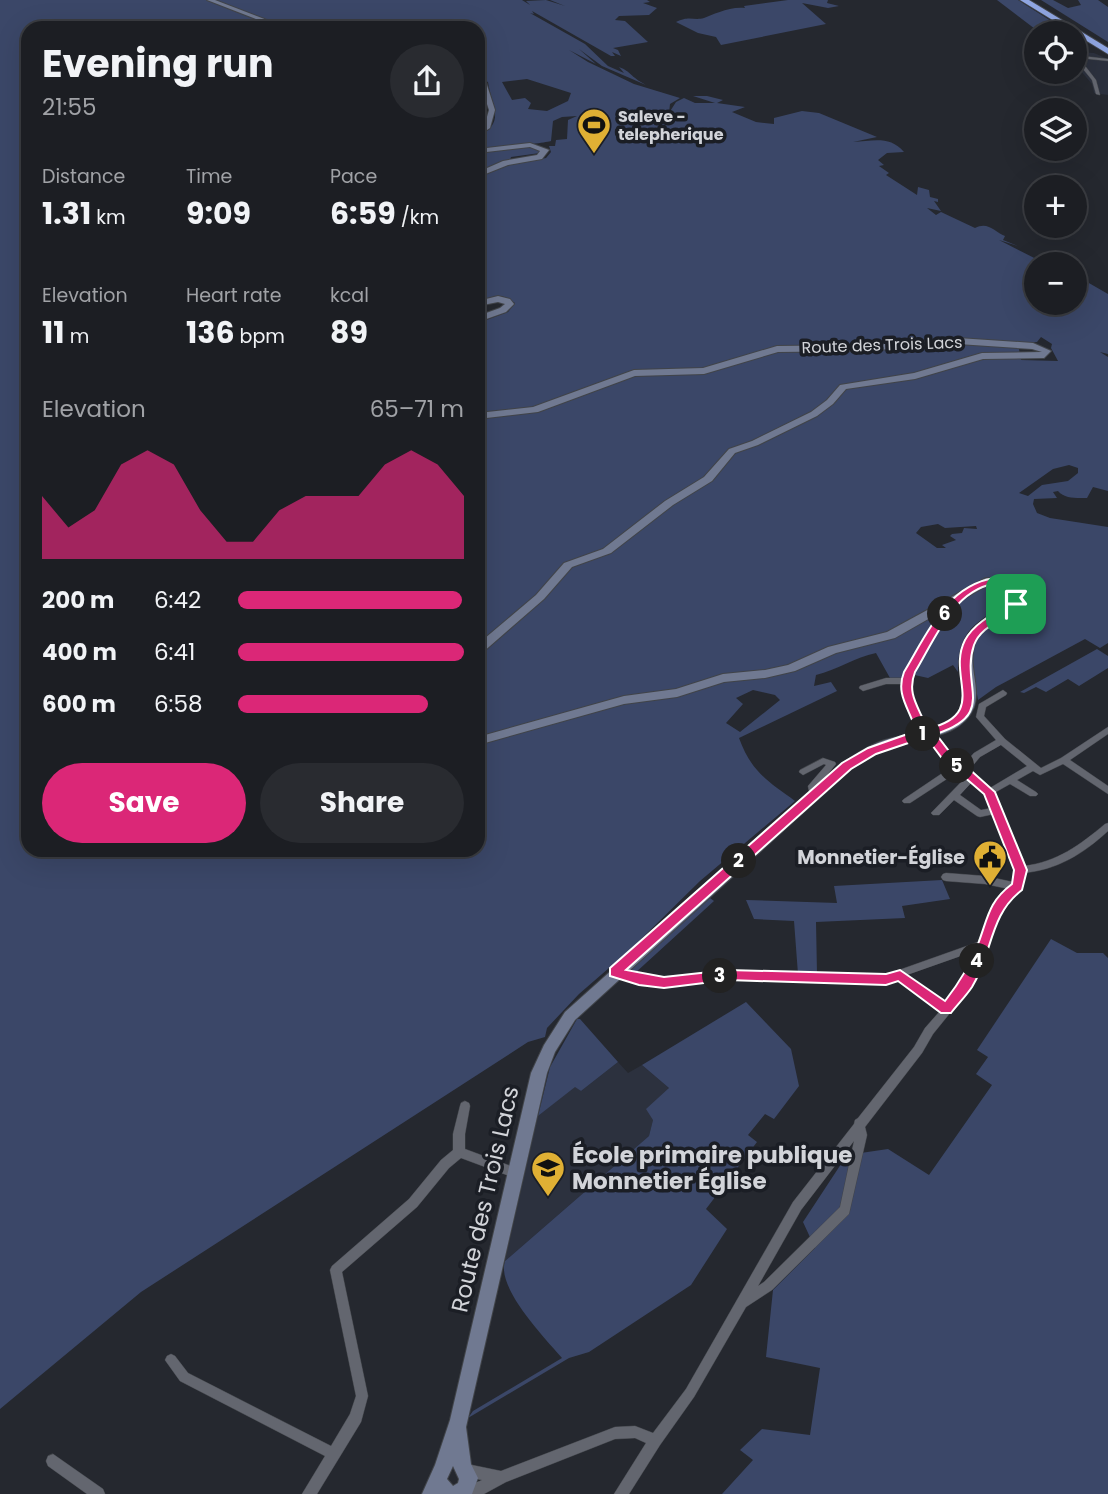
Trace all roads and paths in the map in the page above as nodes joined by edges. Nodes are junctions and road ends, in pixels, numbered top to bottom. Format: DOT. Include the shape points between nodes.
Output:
graph roads {
  1 [pos="209,0"];
  2 [pos="1024,0"];
  3 [pos="1031,0"];
  4 [pos="266,21"];
  5 [pos="1107,47"];
  6 [pos="1087,57"];
  7 [pos="1108,60"];
  8 [pos="1087,71"];
  9 [pos="485,86"];
  10 [pos="1098,94"];
  11 [pos="485,129"];
  12 [pos="485,150"];
  13 [pos="485,172"];
  14 [pos="485,302"];
  15 [pos="485,316"];
  16 [pos="485,415"];
  17 [pos="954,600"];
  18 [pos="485,644"];
  19 [pos="905,681"];
  20 [pos="863,688"];
  21 [pos="1003,693"];
  22 [pos="1108,730"];
  23 [pos="926,733"];
  24 [pos="485,739"];
  25 [pos="1002,741"];
  26 [pos="1064,760"];
  27 [pos="1032,767"];
  28 [pos="803,772"];
  29 [pos="964,772"];
  30 [pos="1010,780"];
  31 [pos="1108,791"];
  32 [pos="989,792"];
  33 [pos="813,794"];
  34 [pos="1033,794"];
  35 [pos="954,795"];
  36 [pos="907,800"];
  37 [pos="998,810"];
  38 [pos="936,813"];
  39 [pos="1108,826"];
  40 [pos="1021,870"];
  41 [pos="946,877"];
  42 [pos="1018,887"];
  43 [pos="985,944"];
  44 [pos="615,972"];
  45 [pos="900,976"];
  46 [pos="946,1009"];
  47 [pos="465,1107"];
  48 [pos="859,1123"];
  49 [pos="459,1152"];
  50 [pos="515,1173"];
  51 [pos="741,1304"];
  52 [pos="171,1360"];
  53 [pos="655,1440"];
  54 [pos="334,1454"];
  55 [pos="53,1461"];
  56 [pos="502,1477"];
  57 [pos="451,1482"];
  58 [pos="98,1494"];
  59 [pos="309,1494"];
  60 [pos="621,1494"];
  1 -- 4 [label="street"];
  2 -- 5 [label="highway"];
  3 -- 5 [label="highway"];
  6 -- 7 [label="street"];
  8 -- 10 [label="street"];
  9 -- 11 [label="street" via="492,110"];
  12 -- 13 [label="street" via="528,145 545,150 539,157"];
  14 -- 15 [label="street" via="498,299 510,304"];
  16 -- 18 [label="street, Route des Trois Lacs" via="535,410 634,373 704,371 777,349 958,341 1047,351 1032,356 977,357 915,376 843,387 814,414 732,451 708,479 607,551 568,565 540,597"];
  17 -- 19 [label="street"];
  17 -- 23 [label="street, Route des Trois Lacs" via="990,581 1011,586 1020,597 970,641 965,660 968,705 962,716"];
  17 -- 24 [label="street" via="891,635 832,650 791,668 624,700"];
  19 -- 20 [label="street"];
  19 -- 23 [label="street" via="907,700"];
  21 -- 25 [label="street" via="979,713"];
  22 -- 26 [label="street"];
  23 -- 29 [label="street"];
  23 -- 33 [label="street, Route des Trois Lacs" via="865,755"];
  25 -- 27 [label="street"];
  25 -- 29 [label="street" via="977,755"];
  26 -- 27 [label="street" via="1044,771"];
  26 -- 31 [label="street"];
  27 -- 30 [label="street"];
  28 -- 33 [label="street" via="823,761 832,764 812,786"];
  29 -- 32 [label="street"];
  29 -- 35 [label="street"];
  29 -- 36 [label="street"];
  30 -- 32 [label="street"];
  30 -- 34 [label="street"];
  32 -- 37 [label="street"];
  33 -- 44 [label="street, Route des Trois Lacs"];
  35 -- 37 [label="street" via="980,814"];
  35 -- 38 [label="street"];
  37 -- 40 [label="street"];
  39 -- 40 [label="street" via="1077,854 1039,869"];
  40 -- 42 [label="street"];
  41 -- 42 [label="street"];
  42 -- 43 [label="street" via="1002,898"];
  43 -- 45 [label="street"];
  43 -- 46 [label="street" via="967,983"];
  44 -- 45 [label="street" via="664,982 728,975"];
  44 -- 50 [label="street, Route des Trois Lacs" via="570,1016 542,1062"];
  45 -- 46 [label="street"];
  46 -- 48 [label="street"];
  47 -- 49 [label="street"];
  48 -- 51 [label="street" via="797,1206"];
  48 -- 51 [label="street" via="845,1210 768,1286"];
  49 -- 50 [label="street"];
  49 -- 54 [label="street" via="386,1229 336,1269 362,1396 356,1417"];
  50 -- 57 [label="street, Route des Trois Lacs" via="459,1420"];
  51 -- 53 [label="street" via="690,1393"];
  52 -- 54 [label="street" via="184,1377"];
  53 -- 56 [label="street" via="635,1432 615,1433"];
  53 -- 60 [label="street"];
  54 -- 59 [label="street"];
  55 -- 58 [label="street"];
  56 -- 57 [label="street"];
  56 -- 57 [label="street" via="478,1490"];
}
